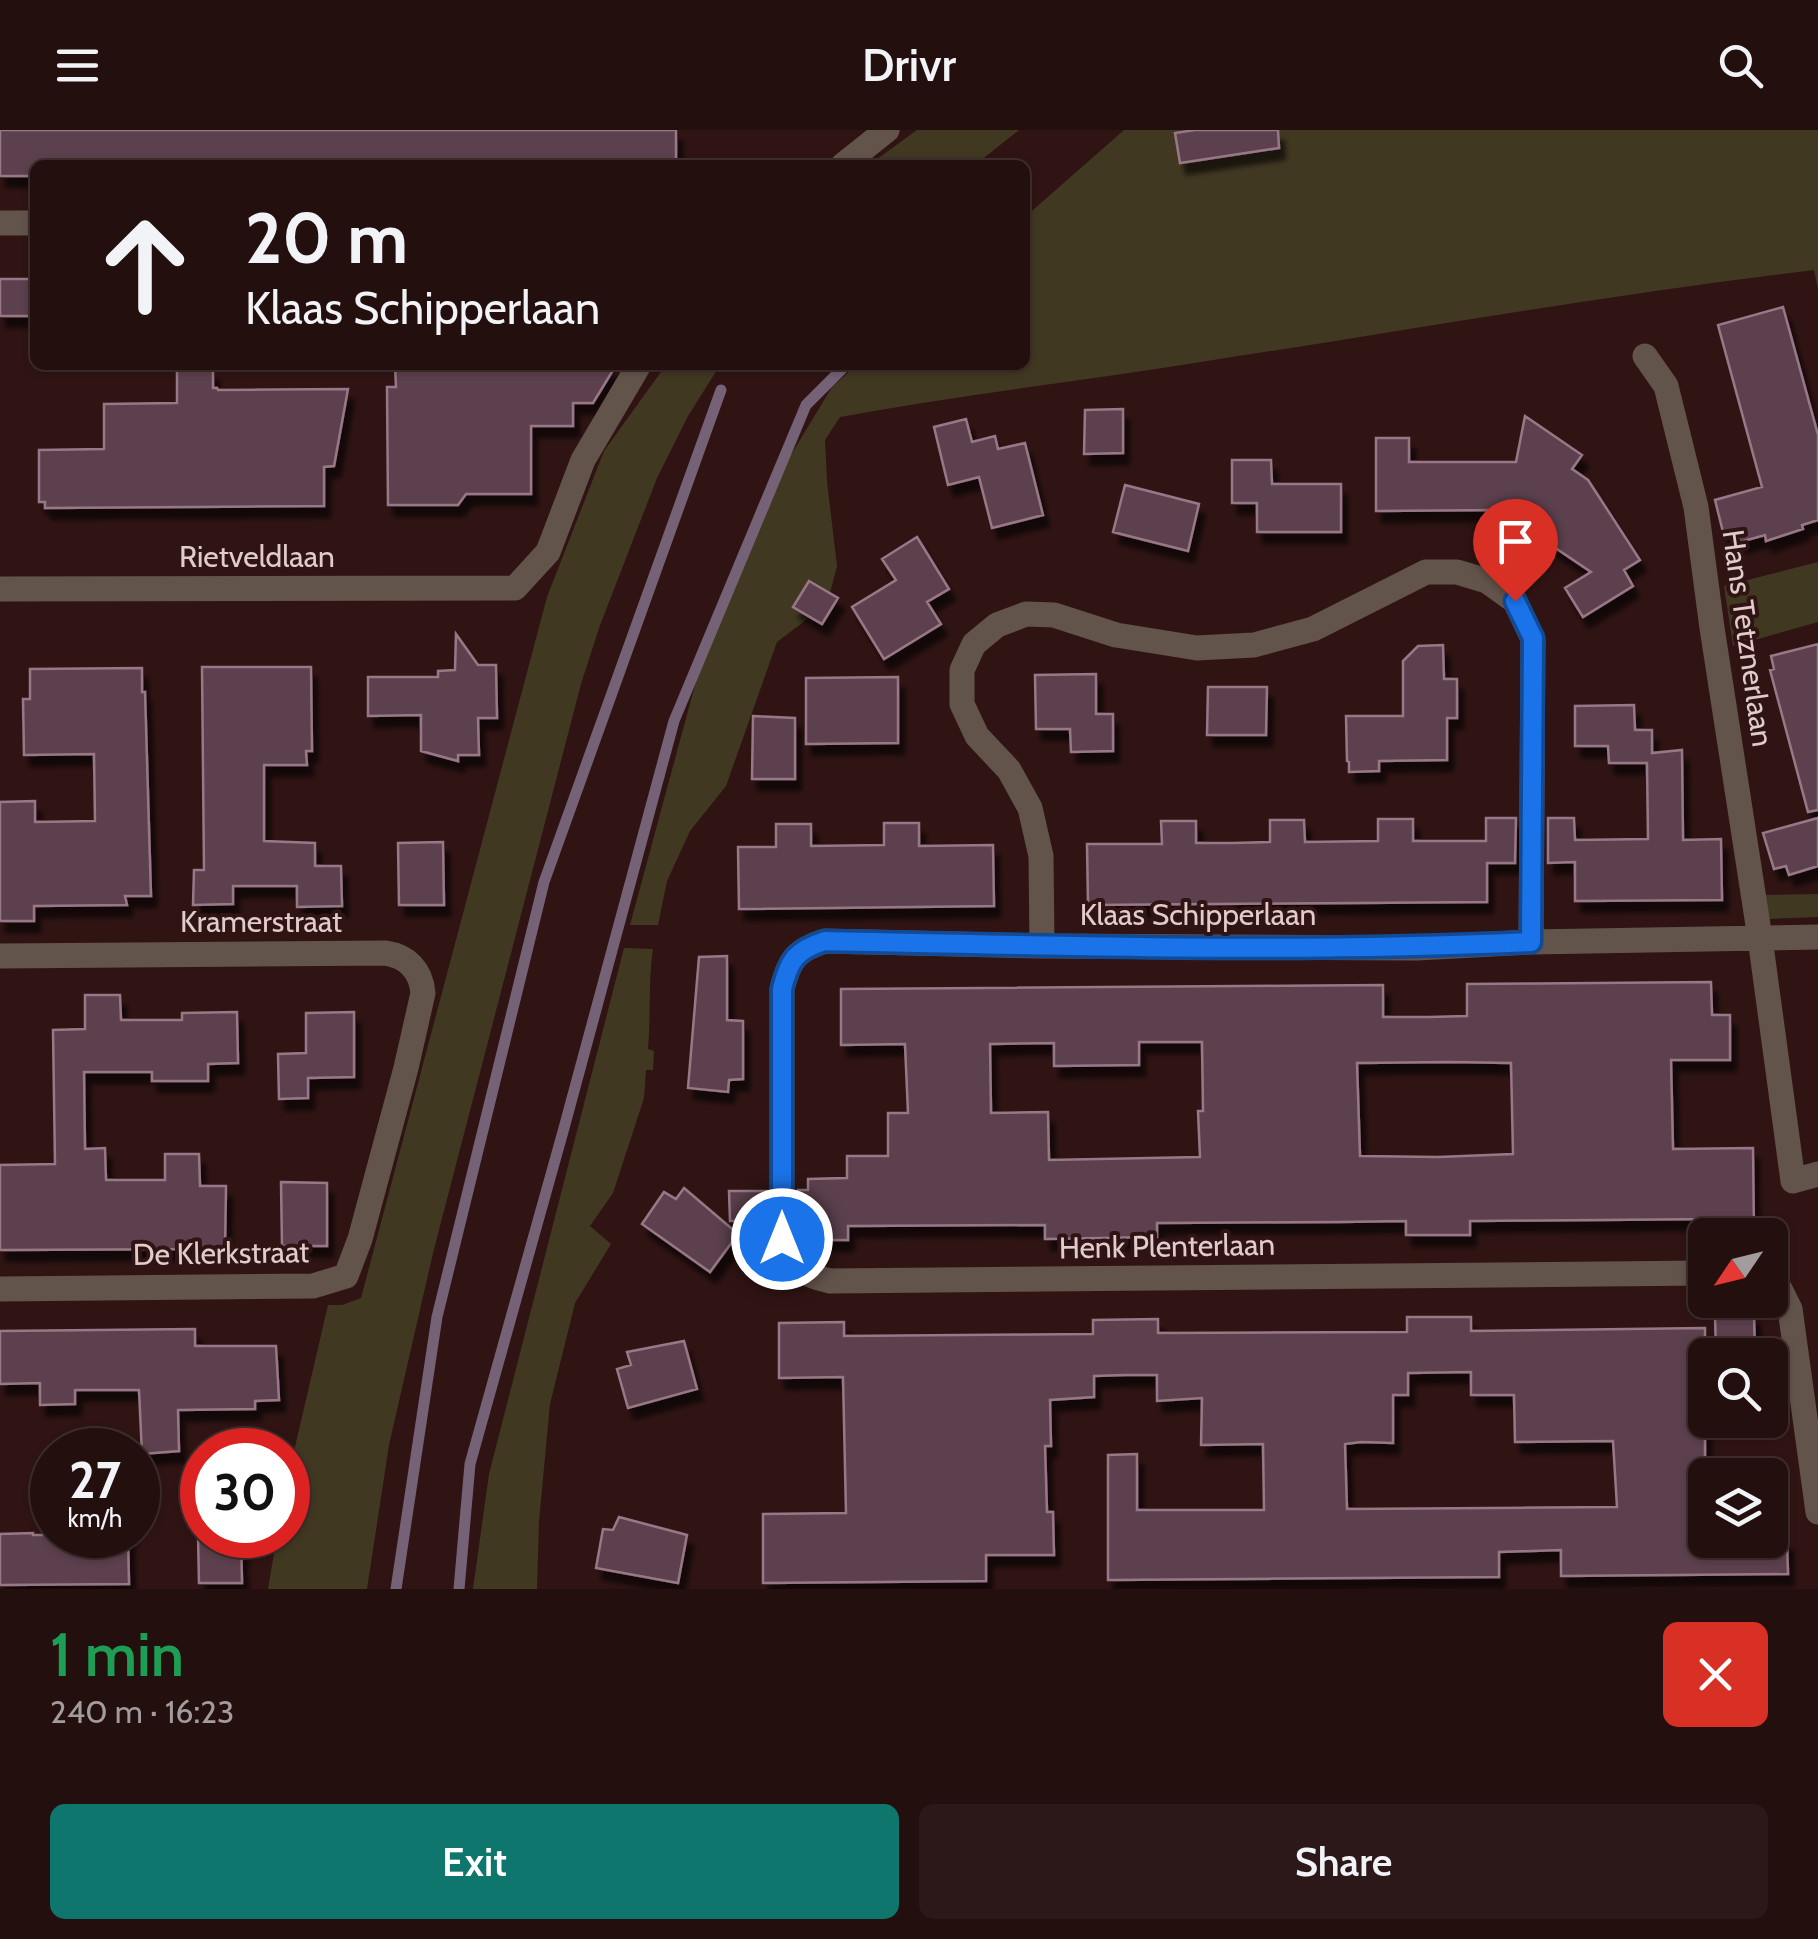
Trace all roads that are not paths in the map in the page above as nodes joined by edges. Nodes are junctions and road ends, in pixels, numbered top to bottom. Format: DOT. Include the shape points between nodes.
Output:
graph roads {
  1 [pos="887,130"];
  2 [pos="849,160"];
  3 [pos="0,223"];
  4 [pos="30,223"];
  5 [pos="1644,356"];
  6 [pos="636,370"];
  7 [pos="0,589"];
  8 [pos="1818,937"];
  9 [pos="1760,938"];
  10 [pos="1531,942"];
  11 [pos="1042,946"];
  12 [pos="0,956"];
  13 [pos="406,1068"];
  14 [pos="782,1108"];
  15 [pos="1818,1174"];
  16 [pos="1688,1273"];
  17 [pos="0,1289"];
  18 [pos="1788,1305"];
  19 [pos="1818,1512"];
  1 -- 2 [label="street"];
  3 -- 4 [label="street"];
  5 -- 9 [label="street, Hans Tetznerlaan" via="1666,386 1696,507"];
  6 -- 7 [label="street, Rietveldlaan" via="583,460 548,552 515,588"];
  8 -- 9 [label="street, Klaas Schipperlaan"];
  9 -- 10 [label="street, Klaas Schipperlaan"];
  9 -- 15 [label="street" via="1793,1181"];
  10 -- 11 [label="street, Klaas Schipperlaan" via="1417,948"];
  10 -- 11 [label="street" via="1533,638 1515,601 1487,581 1426,572 1313,629 1254,645 1197,648 1026,614 974,644 962,670 962,704 1030,808 1041,856"];
  11 -- 14 [label="street, Klaas Schipperlaan" via="825,941 805,947 788,966 782,989"];
  12 -- 13 [label="street, Kramerstraat" via="397,955 422,980"];
  13 -- 17 [label="street, De Klerkstraat" via="346,1276 313,1286"];
  14 -- 16 [label="street, Henk Plenterlaan" via="782,1239 790,1261 807,1276 830,1281"];
  18 -- 19 [label="street"];
}
